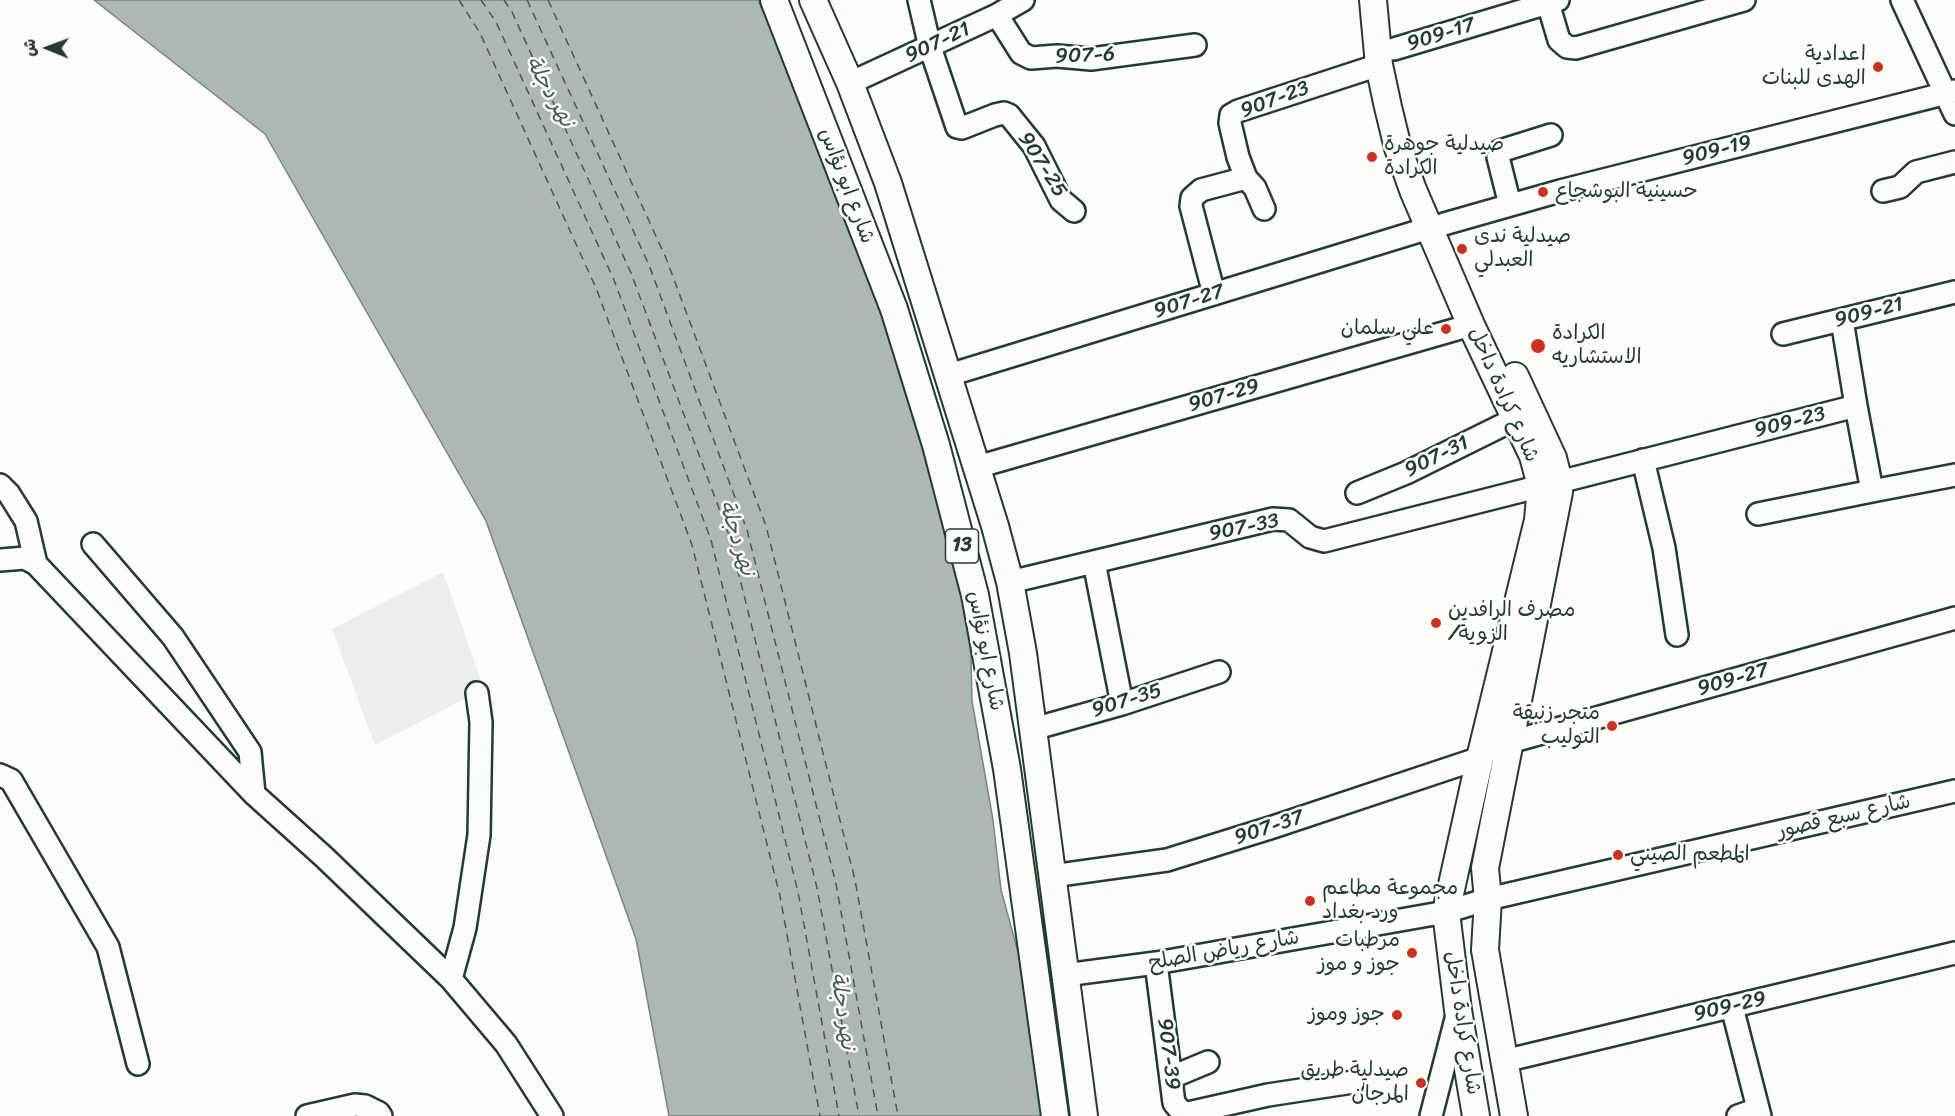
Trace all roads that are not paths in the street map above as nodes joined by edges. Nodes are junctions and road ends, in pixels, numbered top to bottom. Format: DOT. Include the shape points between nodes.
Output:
graph roads {
  1 [pos="774,0"];
  2 [pos="813,0"];
  3 [pos="919,0"];
  4 [pos="1023,0"];
  5 [pos="1373,0"];
  6 [pos="1388,0"];
  7 [pos="1744,0"];
  8 [pos="1902,0"];
  9 [pos="1553,2"];
  10 [pos="997,15"];
  11 [pos="1195,45"];
  12 [pos="930,47"];
  13 [pos="1387,57"];
  14 [pos="850,82"];
  15 [pos="1950,92"];
  16 [pos="1955,114"];
  17 [pos="1551,135"];
  18 [pos="1955,162"];
  19 [pos="1246,177"];
  20 [pos="1883,191"];
  21 [pos="1510,205"];
  22 [pos="1264,209"];
  23 [pos="1074,211"];
  24 [pos="1436,226"];
  25 [pos="1955,292"];
  26 [pos="1214,294"];
  27 [pos="1842,320"];
  28 [pos="1472,325"];
  29 [pos="1783,334"];
  30 [pos="949,375"];
  31 [pos="1856,406"];
  32 [pos="1515,419"];
  33 [pos="1643,460"];
  34 [pos="977,467"];
  35 [pos="1955,474"];
  36 [pos="1550,484"];
  37 [pos="0,485"];
  38 [pos="1872,491"];
  39 [pos="1357,493"];
  40 [pos="1758,514"];
  41 [pos="93,544"];
  42 [pos="0,560"];
  43 [pos="1094,562"];
  44 [pos="36,564"];
  45 [pos="1010,582"];
  46 [pos="1955,618"];
  47 [pos="1677,635"];
  48 [pos="1219,672"];
  49 [pos="477,693"];
  50 [pos="1122,704"];
  51 [pos="1034,729"];
  52 [pos="1510,742"];
  53 [pos="1480,758"];
  54 [pos="0,776"];
  55 [pos="1955,791"];
  56 [pos="254,794"];
  57 [pos="1052,876"];
  58 [pos="1488,899"];
  59 [pos="1446,912"];
  60 [pos="1955,953"];
  61 [pos="1156,963"];
  62 [pos="1065,975"];
  63 [pos="451,979"];
  64 [pos="1732,1007"];
  65 [pos="1458,1011"];
  66 [pos="1504,1061"];
  67 [pos="1208,1062"];
  68 [pos="138,1064"];
  69 [pos="1172,1077"];
  70 [pos="1353,1082"];
  71 [pos="1759,1112"];
  72 [pos="307,1116"];
  73 [pos="381,1116"];
  74 [pos="552,1116"];
  75 [pos="1055,1116"];
  76 [pos="1084,1116"];
  77 [pos="1431,1116"];
  78 [pos="1476,1116"];
  79 [pos="1514,1116"];
  80 [pos="1738,1116"];
  1 -- 75 [label="main road, شارع ابو نؤاس / 13" via="894,309 936,446 975,595 1007,769"];
  2 -- 14 [label="main road, شارع ابو نؤاس / 13"];
  3 -- 12 [label="street"];
  4 -- 10 [label="street, 907-21"];
  5 -- 13 [label="main road, شارع كرادة داخل"];
  6 -- 13 [label="main road, شارع كرادة داخل"];
  7 -- 9 [label="street" via="1576,48 1559,40"];
  8 -- 15 [label="street"];
  9 -- 13 [label="street, 909-17"];
  10 -- 11 [label="street, 907-6" via="1021,53 1031,58 1090,58"];
  10 -- 12 [label="street, 907-21"];
  12 -- 14 [label="street, 907-21"];
  12 -- 23 [label="street, 907-25" via="957,127 995,115 1009,115 1034,146 1061,200"];
  13 -- 19 [label="street, 907-23" via="1232,115 1230,123"];
  13 -- 24 [label="main road, شارع كرادة داخل" via="1398,148"];
  14 -- 30 [label="main road, شارع ابو نؤاس / 13" via="888,183"];
  15 -- 16 [label="street"];
  15 -- 21 [label="street, 909-19"];
  17 -- 21 [label="street" via="1500,151 1498,157"];
  18 -- 20 [label="street" via="1916,172 1900,186"];
  19 -- 22 [label="street"];
  19 -- 26 [label="street" via="1200,190 1192,198"];
  21 -- 24 [label="street, 909-19"];
  24 -- 26 [label="street, 907-27"];
  24 -- 28 [label="main road, شارع كرادة داخل"];
  24 -- 36 [label="main road, شارع كرادة داخل" via="1551,452"];
  25 -- 27 [label="street, 909-21"];
  26 -- 30 [label="street, 907-27"];
  27 -- 29 [label="street, 909-21"];
  27 -- 31 [label="street"];
  28 -- 32 [label="main road, شارع كرادة داخل"];
  28 -- 34 [label="street, 907-29"];
  30 -- 34 [label="main road, شارع ابو نؤاس / 13"];
  31 -- 33 [label="street, 909-23"];
  31 -- 38 [label="street, 909-23"];
  32 -- 36 [label="main road, شارع كرادة داخل"];
  32 -- 39 [label="street, 907-31"];
  33 -- 36 [label="street, 909-23"];
  33 -- 47 [label="street" via="1664,548"];
  34 -- 45 [label="main road, شارع ابو نؤاس / 13"];
  35 -- 38 [label="street"];
  36 -- 43 [label="street, 907-33" via="1324,541 1310,537 1289,520 1274,519"];
  36 -- 52 [label="main road, شارع كرادة داخل" via="1556,512"];
  36 -- 53 [label="main road, شارع كرادة داخل"];
  37 -- 44 [label="street" via="26,521"];
  38 -- 40 [label="street"];
  41 -- 56 [label="street" via="173,637 250,752"];
  42 -- 44 [label="street" via="25,558"];
  43 -- 45 [label="street, 907-33"];
  43 -- 50 [label="street"];
  44 -- 56 [label="street"];
  45 -- 51 [label="main road, شارع ابو نؤاس / 13"];
  46 -- 52 [label="street, 909-27"];
  48 -- 50 [label="street, 907-35"];
  49 -- 63 [label="street" via="481,722 479,835 465,928"];
  50 -- 51 [label="street, 907-35"];
  51 -- 57 [label="main road, شارع ابو نؤاس / 13"];
  52 -- 58 [label="main road, شارع كرادة داخل" via="1485,868"];
  53 -- 57 [label="street, 907-37" via="1167,860"];
  53 -- 59 [label="main road, شارع كرادة داخل"];
  54 -- 68 [label="street" via="11,780 108,947"];
  55 -- 58 [label="street, شارع سبع قصور"];
  56 -- 63 [label="street"];
  57 -- 62 [label="main road, شارع ابو نؤاس / 13"];
  58 -- 59 [label="street, شارع رياض الصلح"];
  58 -- 66 [label="main road, شارع كرادة داخل" via="1485,950"];
  59 -- 61 [label="street, شارع رياض الصلح"];
  59 -- 65 [label="main road, شارع كرادة داخل"];
  60 -- 64 [label="street, 909-29"];
  61 -- 62 [label="street, شارع رياض الصلح"];
  61 -- 69 [label="street, 907-39"];
  62 -- 76 [label="main road, شارع ابو نؤاس / 13"];
  63 -- 74 [label="street" via="506,1044"];
  64 -- 66 [label="street, 909-29"];
  64 -- 71 [label="street"];
  65 -- 77 [label="street"];
  65 -- 78 [label="main road, شارع كرادة داخل"];
  66 -- 79 [label="main road, شارع كرادة داخل"];
  67 -- 69 [label="street"];
  69 -- 70 [label="street, 907-39" via="1174,1103 1180,1111 1188,1113"];
  71 -- 80 [label="street"];
  72 -- 73 [label="street" via="355,1105"];
}
